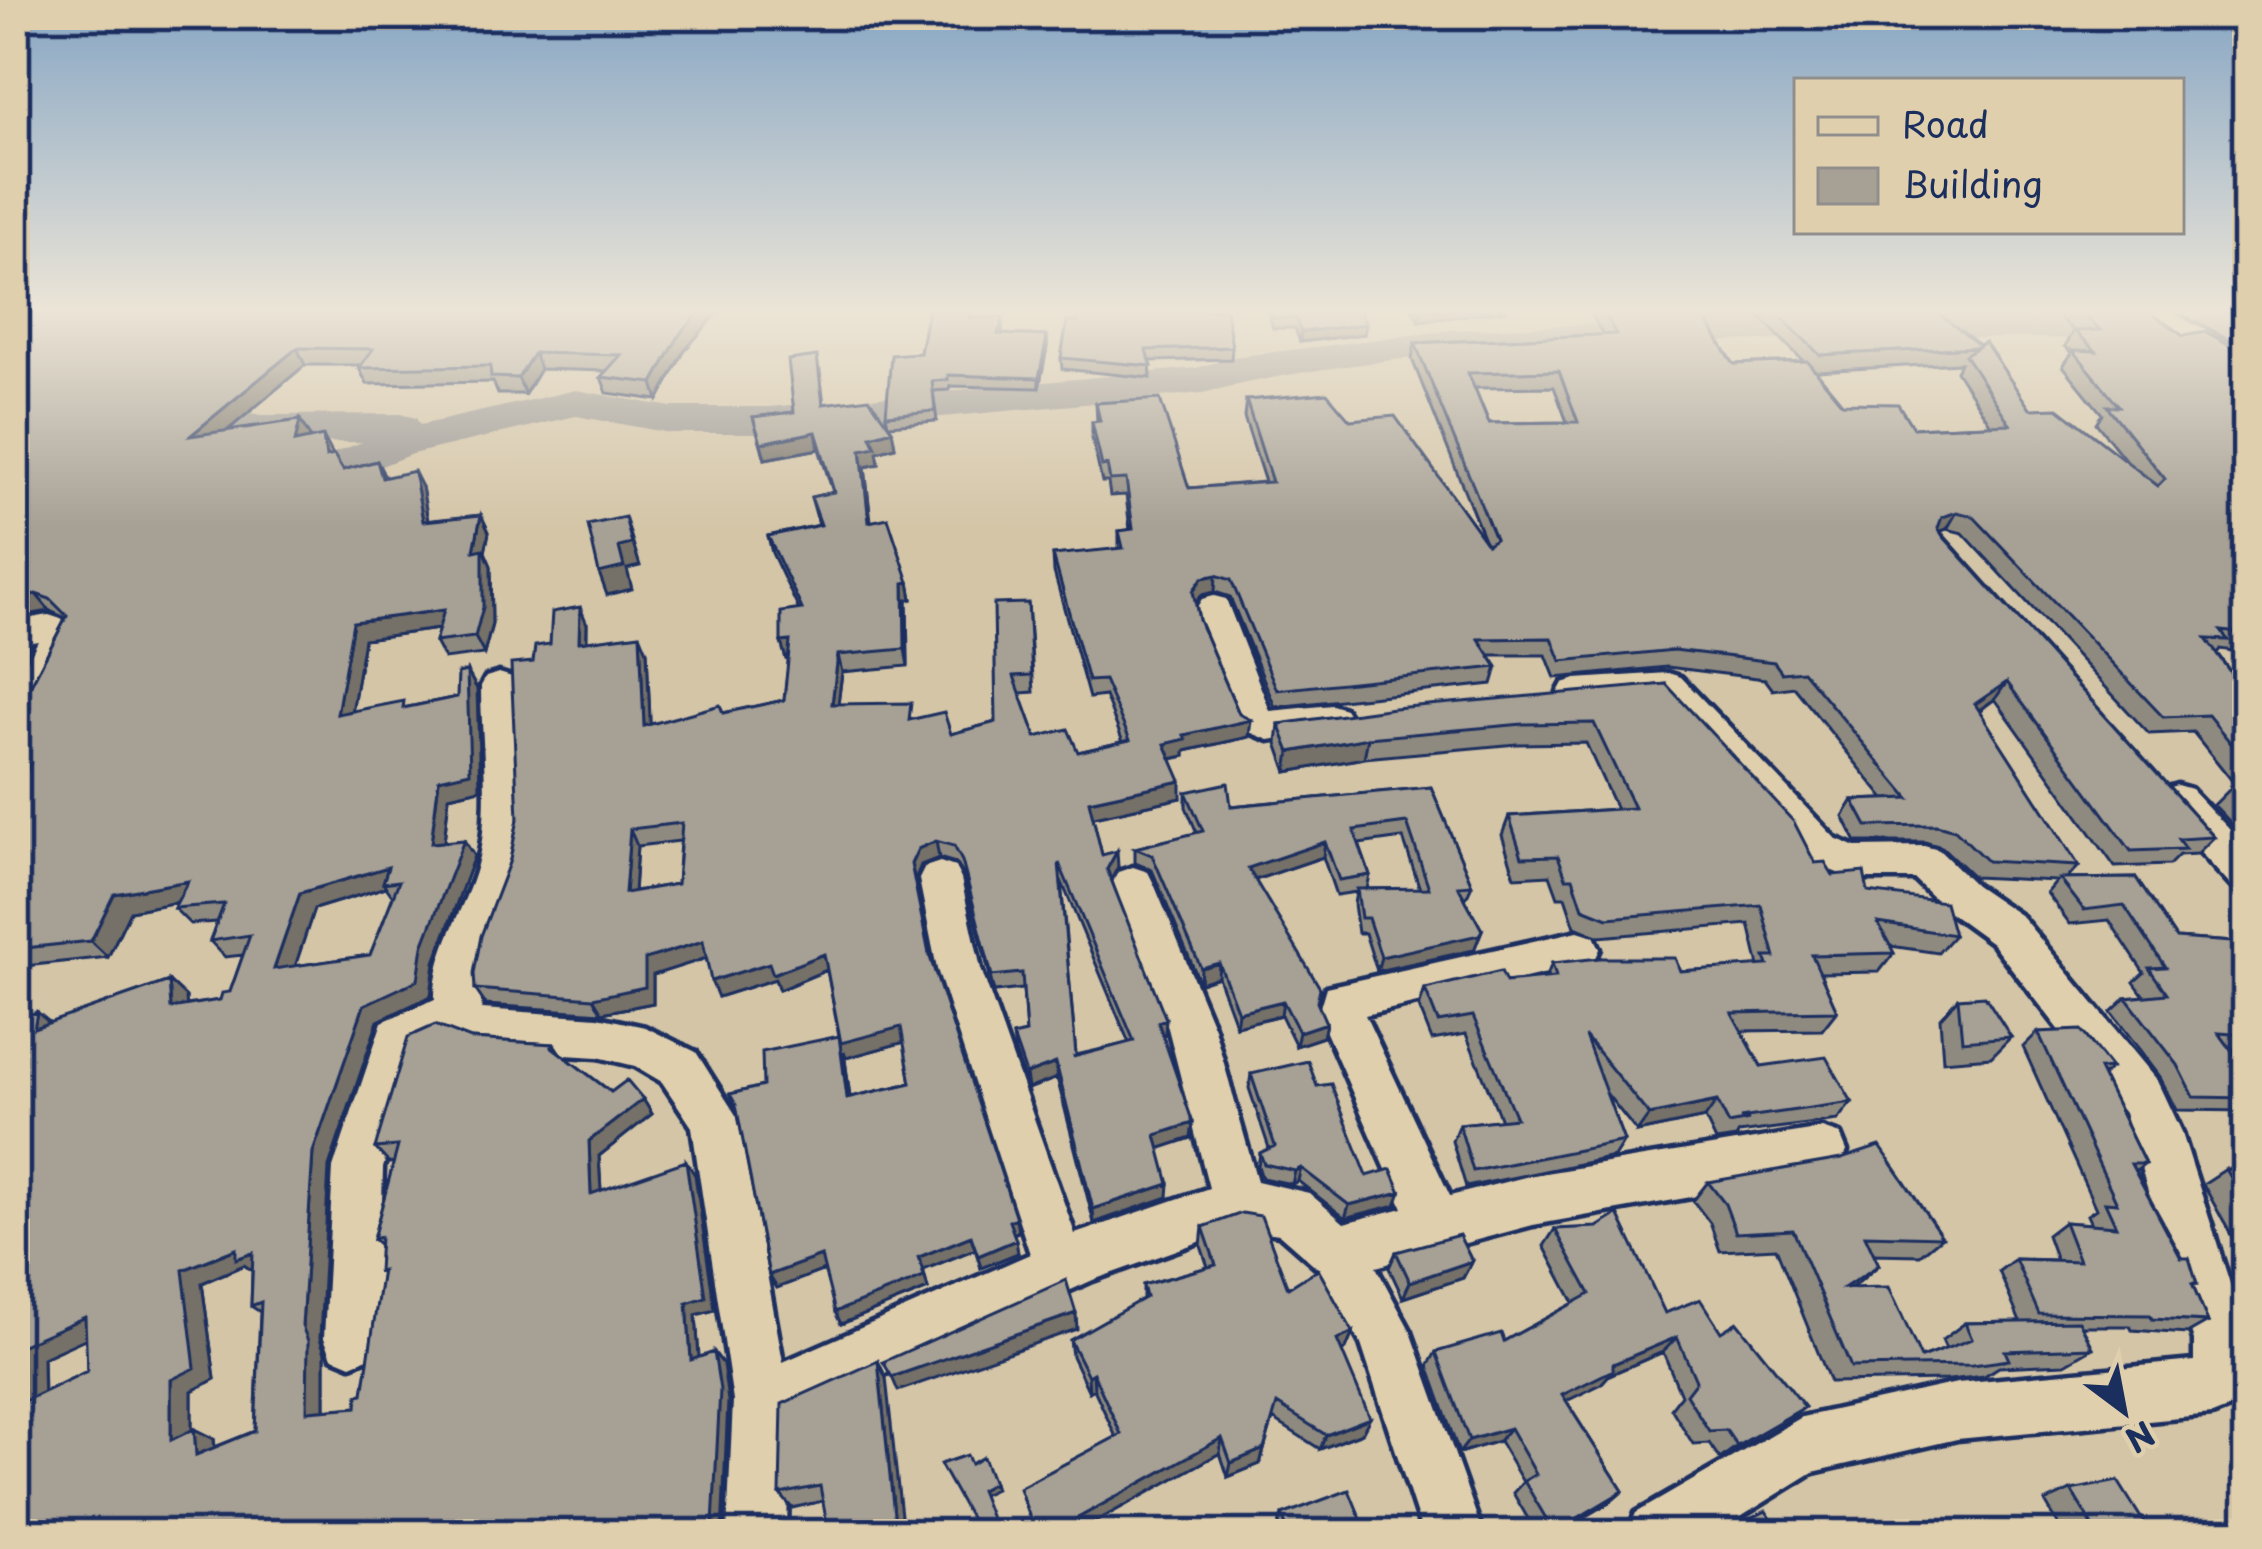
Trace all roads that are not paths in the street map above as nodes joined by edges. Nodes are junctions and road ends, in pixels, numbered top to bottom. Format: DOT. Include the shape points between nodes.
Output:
graph roads {
  1 [pos="1214,607"];
  2 [pos="15,633"];
  3 [pos="499,686"];
  4 [pos="1525,698"];
  5 [pos="1369,713"];
  6 [pos="15,721"];
  7 [pos="2155,777"];
  8 [pos="2247,875"];
  9 [pos="940,879"];
  10 [pos="1133,884"];
  11 [pos="1578,949"];
  12 [pos="457,1010"];
  13 [pos="1822,1150"];
  14 [pos="1238,1203"];
  15 [pos="1437,1225"];
  16 [pos="1337,1251"];
  17 [pos="1060,1268"];
  18 [pos="351,1338"];
  19 [pos="761,1401"];
  20 [pos="758,1534"];
  21 [pos="1453,1534"];
  22 [pos="1658,1534"];
  1 -- 5 [label="street" via="1259,724"];
  2 -- 6 [label="street" via="50,627 59,634"];
  3 -- 12 [label="street" via="499,860 460,969"];
  4 -- 22 [label="street" via="1669,686 1820,849 1853,863 1924,862 1995,919 2141,1097 2221,1342 2223,1375 2212,1387 1957,1411 1802,1446"];
  7 -- 8 [label="street"];
  9 -- 17 [label="street" via="959,969"];
  10 -- 14 [label="street" via="1191,1028"];
  11 -- 15 [label="street" via="1342,1001"];
  12 -- 18 [label="street" via="398,1036 358,1168"];
  12 -- 19 [label="street" via="464,1024 483,1030 598,1037 645,1048 679,1067 715,1120"];
  13 -- 15 [label="street" via="1533,1200"];
  14 -- 16 [label="street" via="1291,1210"];
  14 -- 17 [label="street"];
  15 -- 16 [label="street"];
  16 -- 21 [label="street" via="1384,1332"];
  17 -- 19 [label="street"];
  19 -- 20 [label="street"];
}
